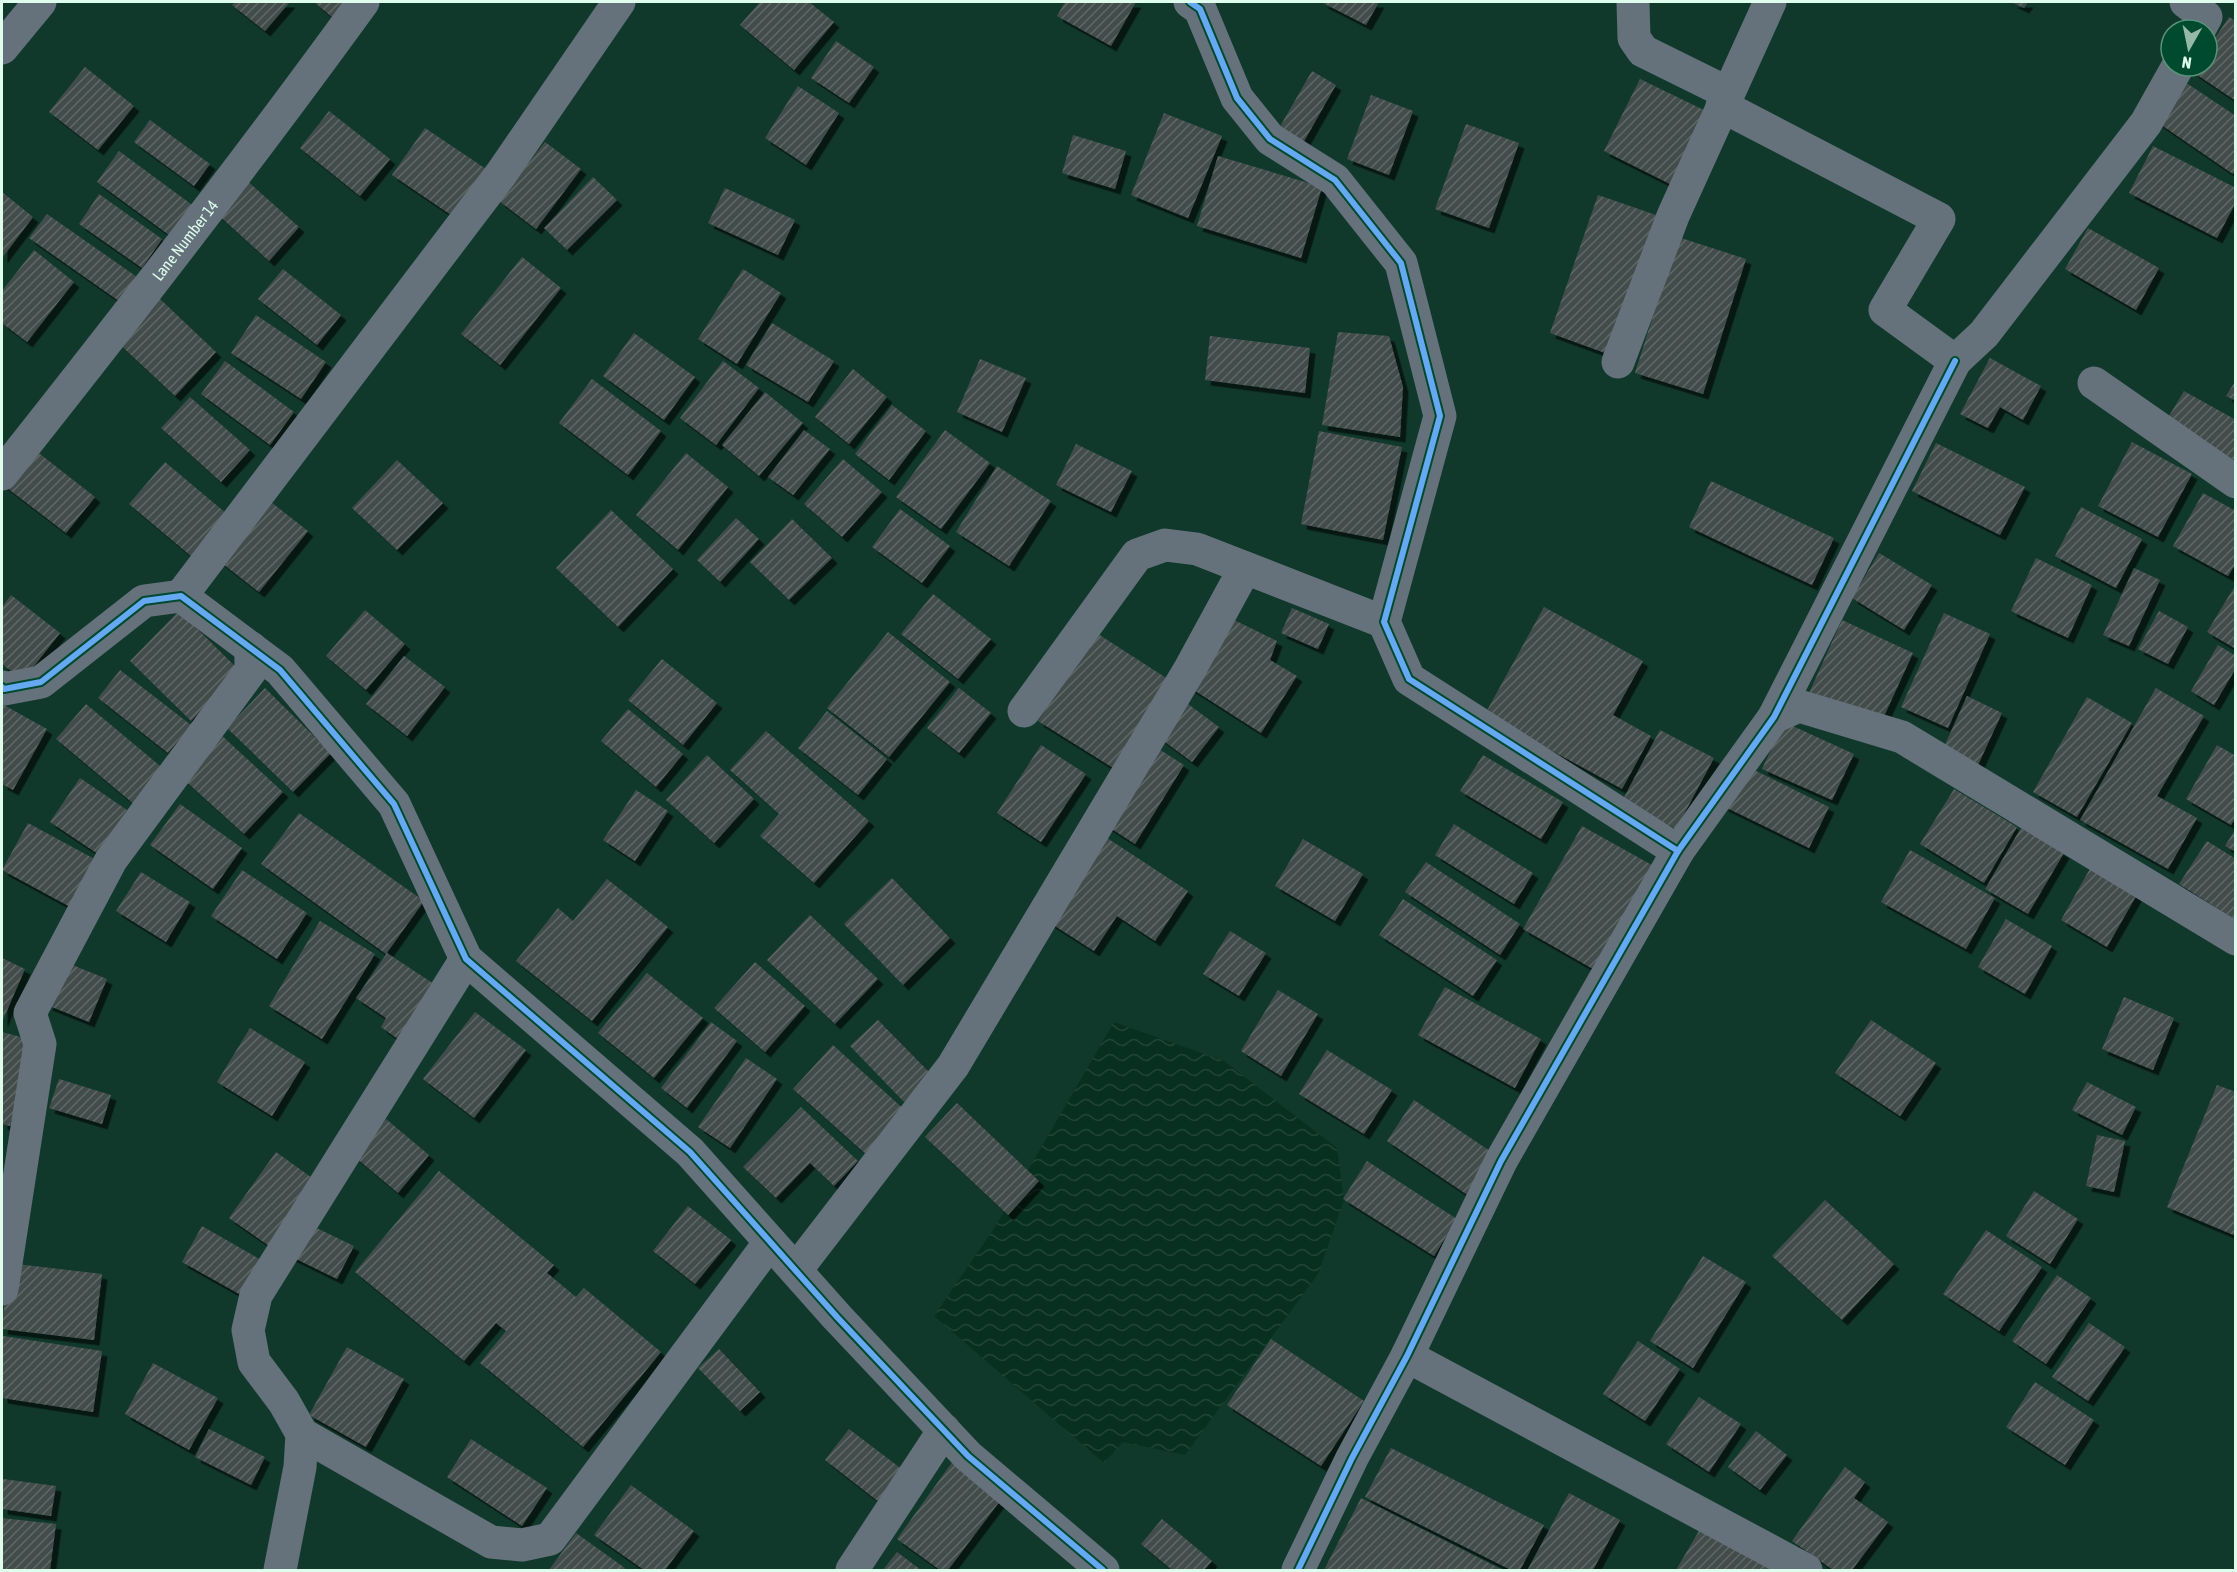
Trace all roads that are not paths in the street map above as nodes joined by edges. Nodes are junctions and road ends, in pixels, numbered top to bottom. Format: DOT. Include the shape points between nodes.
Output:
graph roads {
  1 [pos="40,2"];
  2 [pos="363,2"];
  3 [pos="618,2"];
  4 [pos="1633,2"];
  5 [pos="1770,2"];
  6 [pos="2186,2"];
  7 [pos="1198,4"];
  8 [pos="2205,18"];
  9 [pos="2,48"];
  10 [pos="2171,78"];
  11 [pos="1725,100"];
  12 [pos="1955,361"];
  13 [pos="1618,362"];
  14 [pos="2094,383"];
  15 [pos="2,474"];
  16 [pos="2235,482"];
  17 [pos="1245,568"];
  18 [pos="181,596"];
  19 [pos="1384,622"];
  20 [pos="251,648"];
  21 [pos="2,687"];
  22 [pos="1024,711"];
  23 [pos="1774,717"];
  24 [pos="1678,852"];
  25 [pos="2235,939"];
  26 [pos="466,959"];
  27 [pos="770,1242"];
  28 [pos="796,1270"];
  29 [pos="2,1289"];
  30 [pos="1407,1356"];
  31 [pos="944,1430"];
  32 [pos="302,1434"];
  33 [pos="280,1570"];
  34 [pos="852,1570"];
  35 [pos="1103,1570"];
  36 [pos="1298,1570"];
  37 [pos="1806,1570"];
  1 -- 9 [label="street"];
  2 -- 15 [label="street, Lane Number 14" via="120,327"];
  3 -- 18 [label="street" via="501,174"];
  4 -- 11 [label="street" via="1634,38 1643,51"];
  5 -- 11 [label="street"];
  6 -- 8 [label="street"];
  7 -- 19 [label="street" via="1237,98 1270,139 1335,180 1401,263 1440,416"];
  10 -- 12 [label="street" via="2146,123 1984,334"];
  11 -- 12 [label="street" via="1939,219 1885,310"];
  11 -- 13 [label="street" via="1672,216"];
  12 -- 23 [label="street"];
  14 -- 16 [label="street"];
  17 -- 19 [label="street"];
  17 -- 22 [label="street" via="1197,549 1165,545 1137,555"];
  17 -- 28 [label="street" via="1190,669 953,1066"];
  18 -- 20 [label="street"];
  18 -- 21 [label="street" via="144,601 41,682"];
  19 -- 24 [label="street" via="1409,679"];
  20 -- 26 [label="street" via="280,670 394,804"];
  20 -- 29 [label="street" via="251,670 111,860 30,1012 40,1044"];
  23 -- 24 [label="street"];
  23 -- 25 [label="street" via="1800,706 1902,737"];
  24 -- 30 [label="street" via="1501,1161"];
  26 -- 27 [label="street" via="690,1152"];
  26 -- 32 [label="street" via="256,1295 248,1330 254,1362"];
  27 -- 28 [label="street"];
  27 -- 32 [label="street" via="550,1539 522,1545 491,1542"];
  28 -- 31 [label="street"];
  30 -- 36 [label="street"];
  30 -- 37 [label="street"];
  31 -- 34 [label="street"];
  31 -- 35 [label="street" via="968,1456"];
  32 -- 33 [label="street" via="300,1467"];
}
